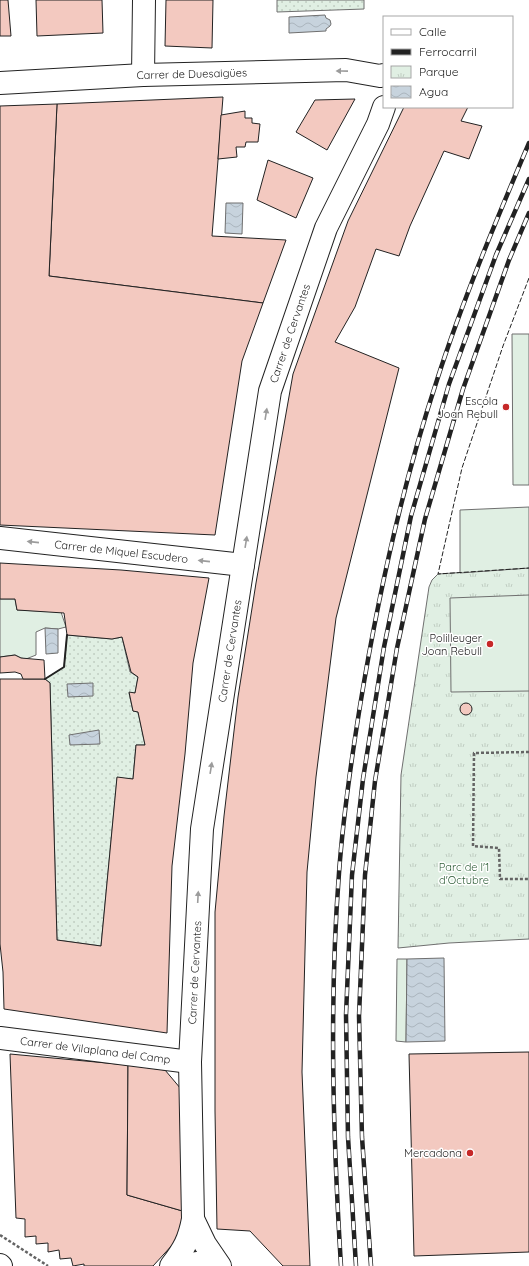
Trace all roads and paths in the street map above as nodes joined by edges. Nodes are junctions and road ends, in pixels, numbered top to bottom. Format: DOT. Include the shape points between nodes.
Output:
graph roads {
  1 [pos="144,0"];
  2 [pos="143,75"];
  3 [pos="383,79"];
  4 [pos="0,83"];
  5 [pos="384,108"];
  6 [pos="0,538"];
  7 [pos="243,565"];
  8 [pos="529,752"];
  9 [pos="529,879"];
  10 [pos="0,1038"];
  11 [pos="190,1062"];
  12 [pos="193,1219"];
  13 [pos="0,1235"];
  14 [pos="48,1266"];
  15 [pos="171,1266"];
  16 [pos="177,1266"];
  17 [pos="215,1266"];
  18 [pos="220,1266"];
  1 -- 2 [label="street"];
  3 -- 2 [label="street, Carrer de Duesaigües, one-way" via="346,70"];
  2 -- 4 [label="street, Carrer de Duesaigües"];
  7 -- 5 [label="street, Carrer de Cervantes, one-way" via="270,391 326,228"];
  7 -- 6 [label="street, Carrer de Miquel Escudero, one-way"];
  11 -- 7 [label="street, Carrer de Cervantes, one-way" via="202,829"];
  8 -- 9 [label="path" via="474,753 473,846 500,848 500,879"];
  10 -- 11 [label="street, Carrer de Vilaplana del Camp"];
  11 -- 12 [label="street, Carrer de Cervantes"];
  12 -- 15 [label="street, Carrer de Cervantes" via="184,1249"];
  12 -- 18 [label="street, Carrer de Cervantes"];
  13 -- 14 [label="path"];
  16 -- 17 [label="street" via="198,1263"];
}
